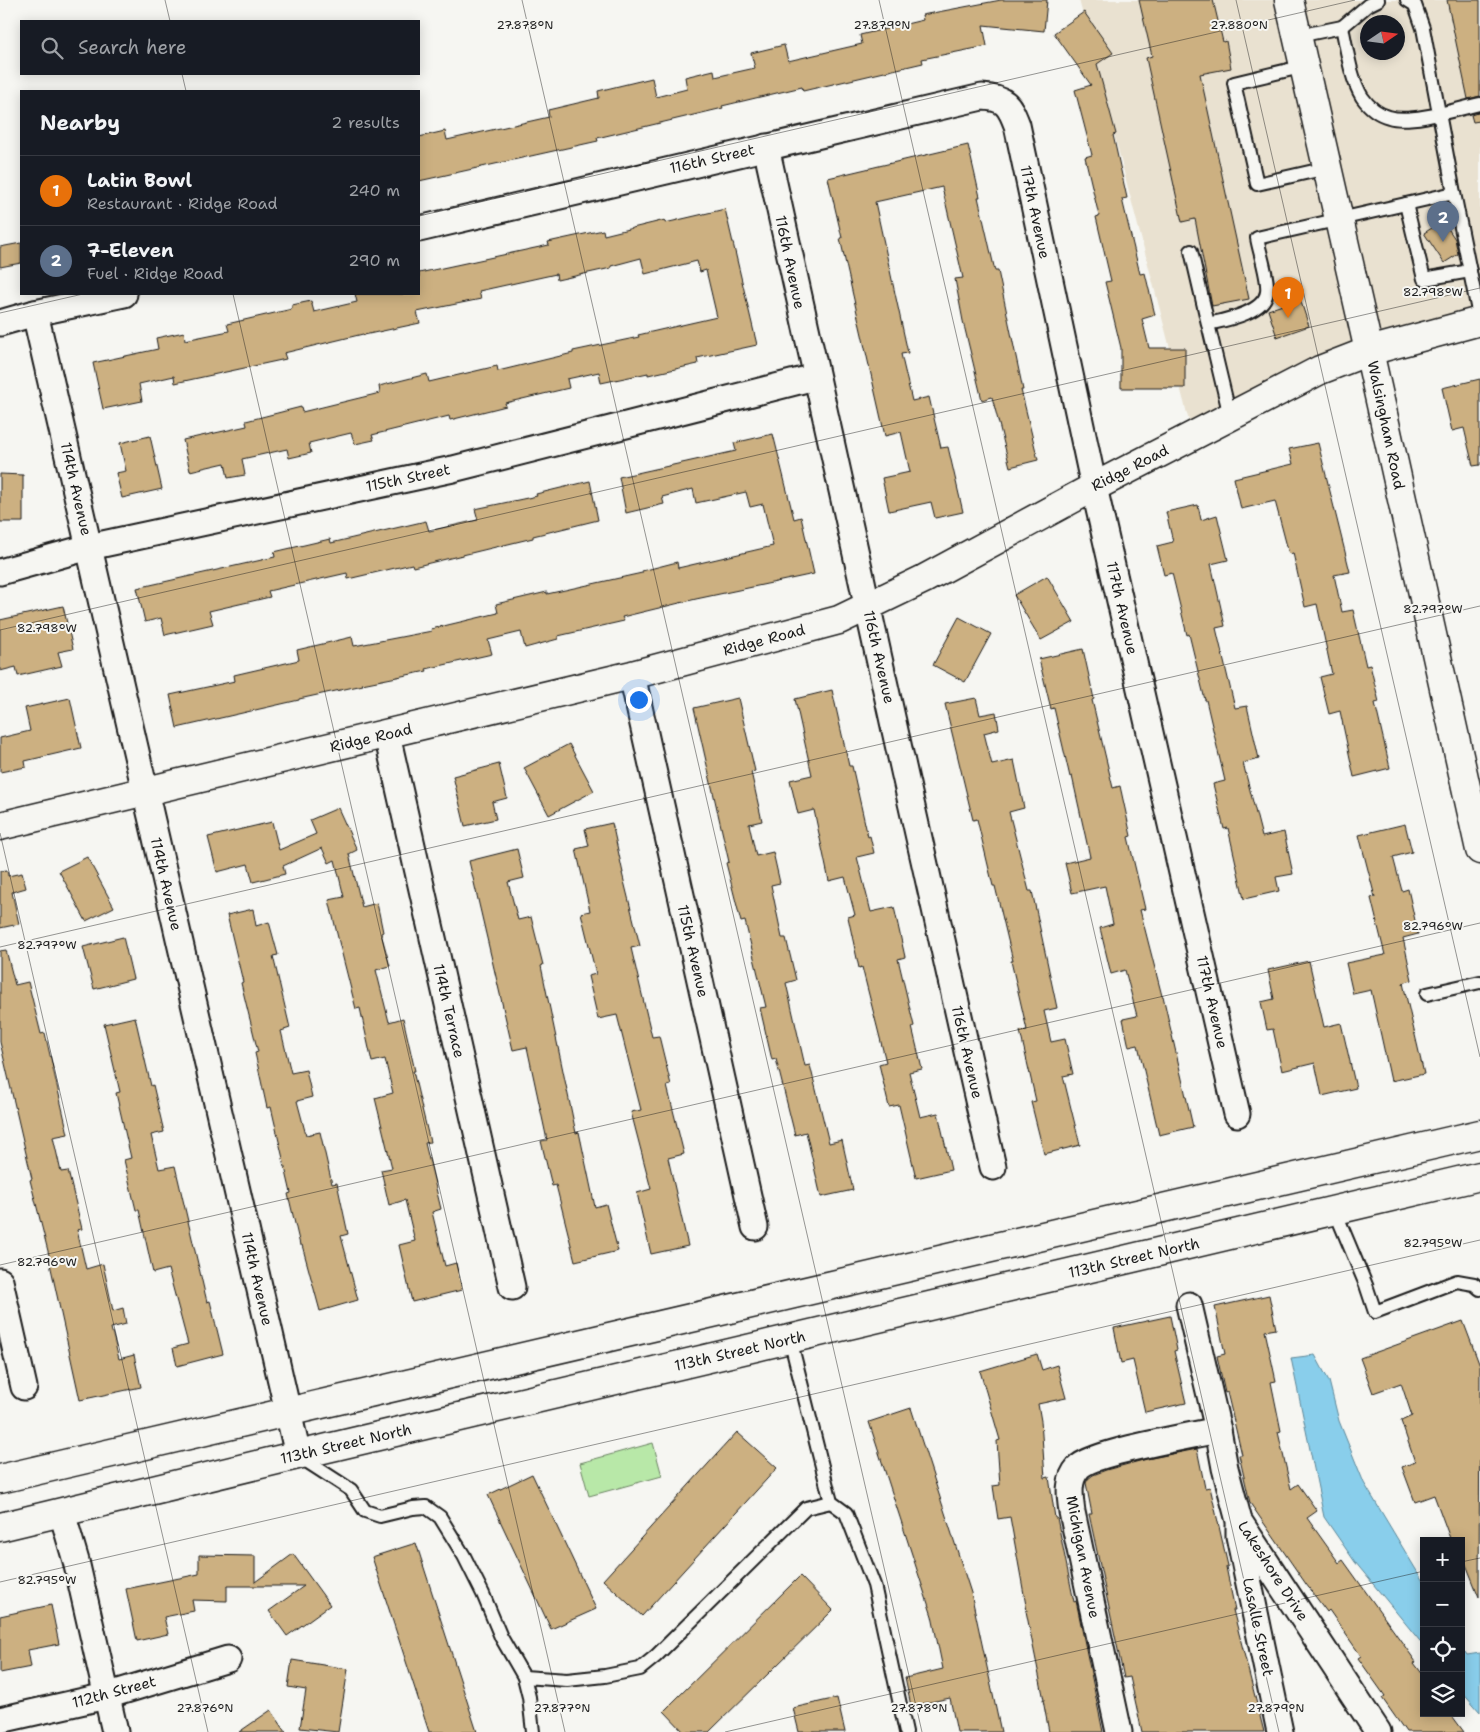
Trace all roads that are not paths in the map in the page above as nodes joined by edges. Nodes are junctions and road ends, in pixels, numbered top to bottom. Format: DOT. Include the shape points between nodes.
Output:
graph roads {
  1 [pos="1289,0"];
  2 [pos="1378,0"];
  3 [pos="1407,0"];
  4 [pos="1342,26"];
  5 [pos="1298,36"];
  6 [pos="1304,66"];
  7 [pos="1006,102"];
  8 [pos="1480,104"];
  9 [pos="1440,113"];
  10 [pos="766,147"];
  11 [pos="1327,168"];
  12 [pos="1454,193"];
  13 [pos="1406,204"];
  14 [pos="1339,219"];
  15 [pos="420,229"];
  16 [pos="1191,251"];
  17 [pos="1470,271"];
  18 [pos="119,295"];
  19 [pos="35,313"];
  20 [pos="1480,321"];
  21 [pos="0,323"];
  22 [pos="1208,324"];
  23 [pos="1370,351"];
  24 [pos="815,377"];
  25 [pos="1230,416"];
  26 [pos="1094,487"];
  27 [pos="89,547"];
  28 [pos="0,572"];
  29 [pos="868,607"];
  30 [pos="632,675"];
  31 [pos="387,735"];
  32 [pos="144,791"];
  33 [pos="0,826"];
  34 [pos="1480,850"];
  35 [pos="1480,982"];
  36 [pos="1427,994"];
  37 [pos="1237,1114"];
  38 [pos="1480,1134"];
  39 [pos="993,1168"];
  40 [pos="1480,1176"];
  41 [pos="1335,1211"];
  42 [pos="755,1226"];
  43 [pos="0,1281"];
  44 [pos="512,1287"];
  45 [pos="1480,1289"];
  46 [pos="1189,1305"];
  47 [pos="790,1339"];
  48 [pos="24,1387"];
  49 [pos="288,1412"];
  50 [pos="1218,1430"];
  51 [pos="298,1455"];
  52 [pos="0,1479"];
  53 [pos="831,1502"];
  54 [pos="62,1513"];
  55 [pos="1239,1522"];
  56 [pos="0,1527"];
  57 [pos="228,1659"];
  58 [pos="524,1677"];
  59 [pos="106,1696"];
  60 [pos="0,1720"];
  61 [pos="114,1732"];
  62 [pos="533,1732"];
  63 [pos="906,1732"];
  64 [pos="1119,1732"];
  65 [pos="1280,1732"];
  66 [pos="1378,1732"];
  1 -- 5 [label="main road, Walsingham Road"];
  2 -- 4 [label="lane"];
  3 -- 9 [label="lane" via="1415,5 1423,28"];
  4 -- 5 [label="lane"];
  4 -- 9 [label="lane" via="1352,72 1362,96 1373,110 1390,118"];
  5 -- 6 [label="main road, Walsingham Road"];
  6 -- 11 [label="main road, Walsingham Road"];
  6 -- 11 [label="lane" via="1234,83 1240,111 1257,184"];
  7 -- 10 [label="street, 116th Street" via="982,97"];
  7 -- 26 [label="street, 117th Avenue" via="1017,125"];
  8 -- 9 [label="lane"];
  9 -- 12 [label="lane"];
  10 -- 15 [label="street, 116th Street"];
  10 -- 24 [label="street, 116th Avenue"];
  11 -- 14 [label="main road, Walsingham Road"];
  12 -- 13 [label="lane"];
  12 -- 17 [label="lane"];
  13 -- 14 [label="lane"];
  13 -- 17 [label="lane" via="1424,279"];
  14 -- 22 [label="lane" via="1257,238 1267,292 1262,302 1248,313"];
  14 -- 23 [label="main road, Walsingham Road"];
  16 -- 22 [label="lane"];
  17 -- 20 [label="lane"];
  18 -- 19 [label="street"];
  19 -- 21 [label="street"];
  19 -- 27 [label="street, 114th Avenue"];
  20 -- 23 [label="main road, Ridge Road"];
  22 -- 25 [label="lane"];
  23 -- 25 [label="main road, Ridge Road" via="1320,370"];
  23 -- 34 [label="main road, Walsingham Road"];
  24 -- 27 [label="street, 115th Street" via="453,469"];
  24 -- 29 [label="street, 116th Avenue"];
  25 -- 26 [label="main road, Ridge Road"];
  26 -- 29 [label="main road, Ridge Road"];
  26 -- 37 [label="street, 117th Avenue"];
  27 -- 28 [label="street, 115th Street"];
  27 -- 32 [label="street, 114th Avenue"];
  29 -- 30 [label="main road, Ridge Road" via="838,620"];
  29 -- 39 [label="street, 116th Avenue"];
  30 -- 31 [label="main road, Ridge Road"];
  30 -- 42 [label="street, 115th Avenue"];
  31 -- 32 [label="main road, Ridge Road"];
  31 -- 44 [label="street, 114th Terrace"];
  32 -- 33 [label="main road, Ridge Road"];
  32 -- 49 [label="street, 114th Avenue"];
  35 -- 36 [label="lane"];
  38 -- 49 [label="main road"];
  40 -- 41 [label="main road, 113th Street North"];
  41 -- 45 [label="lane" via="1376,1312 1457,1281 1474,1284"];
  41 -- 47 [label="main road, 113th Street North"];
  43 -- 48 [label="street"];
  46 -- 50 [label="street, Lakeshore Drive"];
  47 -- 51 [label="main road, 113th Street North"];
  47 -- 53 [label="lane"];
  49 -- 51 [label="street, 114th Avenue"];
  49 -- 52 [label="main road"];
  50 -- 55 [label="street, Lakeshore Drive"];
  50 -- 64 [label="street, Michigan Avenue" via="1116,1452 1079,1466 1072,1478 1072,1512"];
  51 -- 54 [label="main road, 113th Street North"];
  51 -- 58 [label="lane" via="351,1490 365,1511 380,1516 426,1507 440,1518 464,1556 501,1637"];
  53 -- 58 [label="lane" via="806,1508 640,1669 567,1680"];
  53 -- 63 [label="lane" via="846,1513 874,1585"];
  54 -- 56 [label="main road, 113th Street North"];
  54 -- 59 [label="street"];
  55 -- 65 [label="street, Lasalle Street" via="1238,1536"];
  55 -- 66 [label="street, Lakeshore Drive"];
  57 -- 59 [label="street, 112th Street"];
  58 -- 62 [label="lane"];
  59 -- 60 [label="street, 112th Street"];
  59 -- 61 [label="street"];
}
